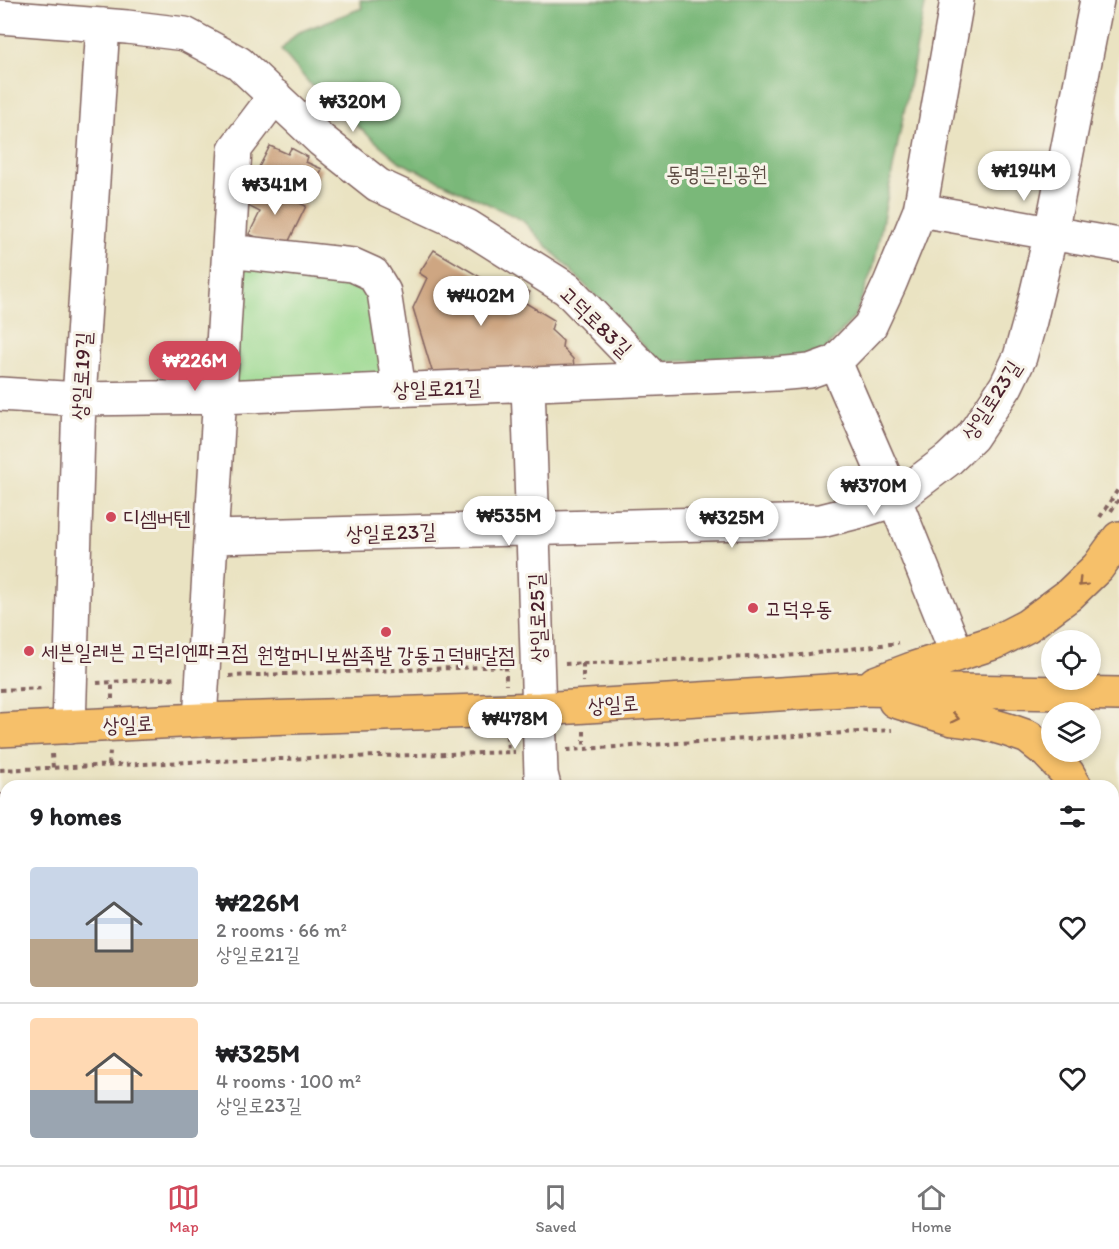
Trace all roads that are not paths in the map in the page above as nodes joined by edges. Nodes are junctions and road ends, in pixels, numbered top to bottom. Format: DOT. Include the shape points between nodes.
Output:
graph roads {
  1 [pos="957,0"];
  2 [pos="1097,0"];
  3 [pos="0,17"];
  4 [pos="103,25"];
  5 [pos="275,96"];
  6 [pos="920,210"];
  7 [pos="1051,233"];
  8 [pos="1119,244"];
  9 [pos="229,251"];
  10 [pos="835,362"];
  11 [pos="654,379"];
  12 [pos="528,384"];
  13 [pos="399,389"];
  14 [pos="0,394"];
  15 [pos="220,397"];
  16 [pos="79,399"];
  17 [pos="895,500"];
  18 [pos="534,528"];
  19 [pos="1107,532"];
  20 [pos="212,537"];
  21 [pos="957,654"];
  22 [pos="859,689"];
  23 [pos="1119,694"];
  24 [pos="540,709"];
  25 [pos="200,720"];
  26 [pos="69,727"];
  27 [pos="0,730"];
  28 [pos="542,780"];
  29 [pos="1072,780"];
  1 -- 6 [label="street"];
  2 -- 7 [label="street, 상일로23길"];
  3 -- 4 [label="street, 고덕로83길"];
  4 -- 5 [label="street, 고덕로83길" via="185,34 239,63"];
  4 -- 16 [label="street, 상일로19길"];
  5 -- 9 [label="street" via="235,149"];
  5 -- 11 [label="street, 고덕로83길" via="321,140 378,185 467,226 567,289"];
  6 -- 7 [label="street"];
  6 -- 10 [label="street" via="870,326"];
  7 -- 8 [label="street"];
  7 -- 17 [label="street, 상일로23길" via="1020,357 1006,386 972,437"];
  9 -- 13 [label="street" via="353,265 373,274 384,292"];
  9 -- 15 [label="street"];
  10 -- 11 [label="street" via="810,371"];
  10 -- 17 [label="street"];
  11 -- 12 [label="street, 상일로21길"];
  12 -- 13 [label="street, 상일로21길"];
  12 -- 18 [label="street, 상일로25길"];
  13 -- 15 [label="street, 상일로21길"];
  14 -- 16 [label="street, 상일로21길"];
  15 -- 16 [label="street, 상일로21길"];
  15 -- 20 [label="street"];
  16 -- 26 [label="street, 상일로19길"];
  17 -- 18 [label="street, 상일로23길" via="821,521"];
  17 -- 21 [label="street"];
  18 -- 20 [label="street, 상일로23길"];
  18 -- 24 [label="street, 상일로25길"];
  19 -- 21 [label="main road, one-way" via="1098,567 1069,595 1028,626 996,642"];
  20 -- 25 [label="street"];
  21 -- 22 [label="main road"];
  22 -- 23 [label="main road, 상일로"];
  22 -- 24 [label="main road, 상일로"];
  22 -- 29 [label="main road, one-way" via="953,719 984,723 1028,737"];
  24 -- 25 [label="main road, 상일로"];
  24 -- 28 [label="street, 상일로25길"];
  25 -- 26 [label="main road, 상일로"];
  26 -- 27 [label="main road, 상일로"];
}
